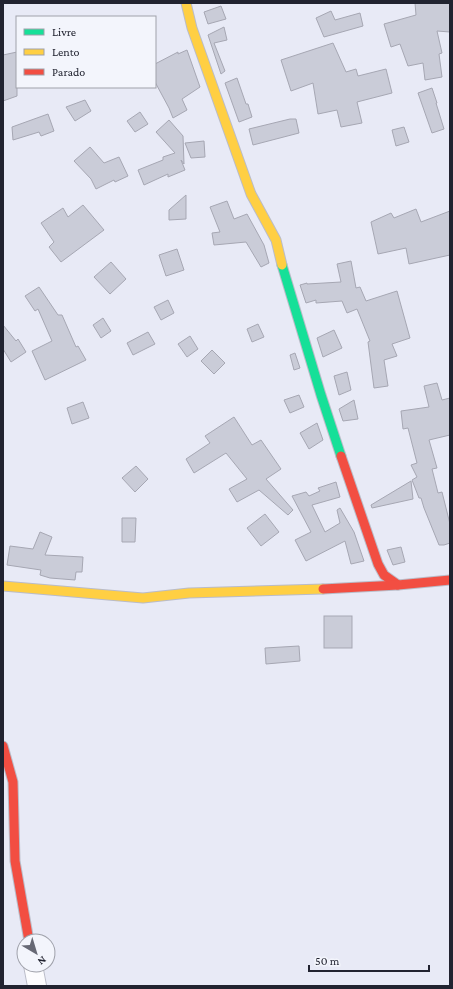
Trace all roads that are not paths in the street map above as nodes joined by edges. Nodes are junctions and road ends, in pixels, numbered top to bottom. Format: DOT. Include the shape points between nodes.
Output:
graph roads {
  1 [pos="186,3"];
  2 [pos="450,580"];
  3 [pos="398,585"];
  4 [pos="3,586"];
  5 [pos="3,746"];
  6 [pos="28,933"];
  7 [pos="35,973"];
  8 [pos="37,986"];
  1 -- 3 [label="street" via="194,35 251,194 276,240 321,395 378,564 384,575"];
  2 -- 3 [label="street"];
  3 -- 4 [label="street" via="189,593 143,598"];
  5 -- 6 [label="street" via="13,782 15,861"];
  7 -- 8 [label="street"];
}
